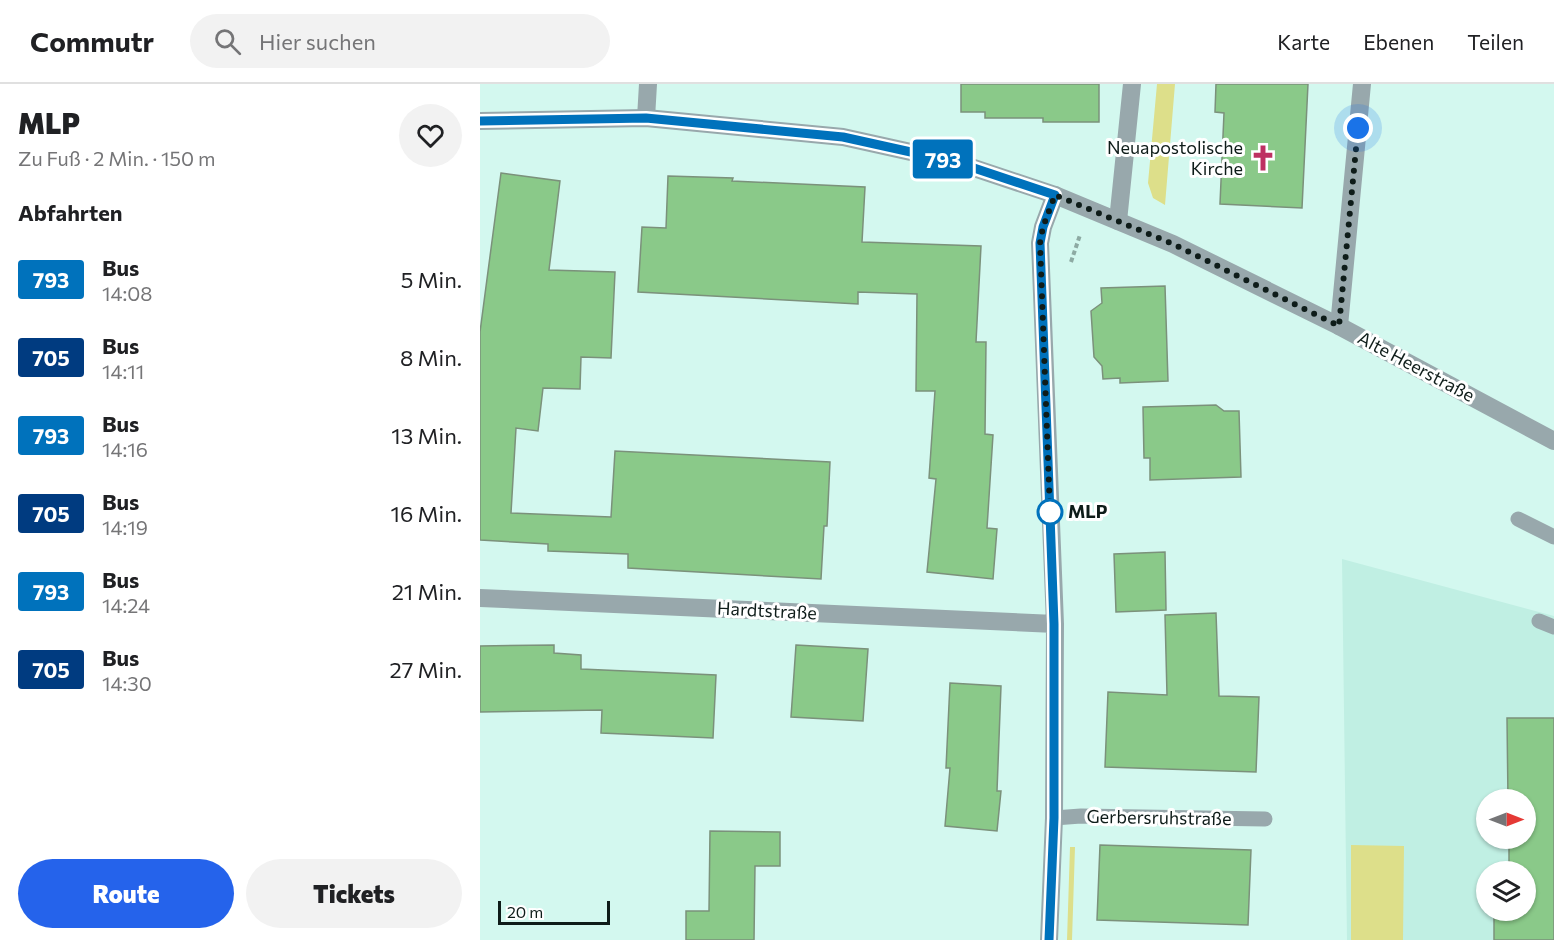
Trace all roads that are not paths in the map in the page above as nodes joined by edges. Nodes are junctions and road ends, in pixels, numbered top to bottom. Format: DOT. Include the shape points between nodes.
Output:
graph roads {
  1 [pos="648,84"];
  2 [pos="1132,84"];
  3 [pos="1362,84"];
  4 [pos="646,118"];
  5 [pos="480,121"];
  6 [pos="1055,195"];
  7 [pos="1118,221"];
  8 [pos="1339,326"];
  9 [pos="1554,441"];
  10 [pos="1518,519"];
  11 [pos="1554,537"];
  12 [pos="480,598"];
  13 [pos="1539,621"];
  14 [pos="1054,624"];
  15 [pos="1554,627"];
  16 [pos="1054,818"];
  17 [pos="1265,819"];
  18 [pos="1049,940"];
  1 -- 4 [label="street"];
  2 -- 7 [label="street"];
  3 -- 8 [label="street"];
  4 -- 5 [label="street, Alte Heerstraße"];
  4 -- 6 [label="street, Alte Heerstraße" via="843,137 956,162"];
  6 -- 7 [label="street, Alte Heerstraße"];
  6 -- 14 [label="street" via="1040,243"];
  7 -- 8 [label="street, Alte Heerstraße"];
  8 -- 9 [label="street, Alte Heerstraße"];
  10 -- 11 [label="lane"];
  12 -- 14 [label="street, Hardtstraße"];
  13 -- 15 [label="lane"];
  14 -- 16 [label="street"];
  16 -- 17 [label="lane, Gerbersruhstraße"];
  16 -- 18 [label="street"];
}
